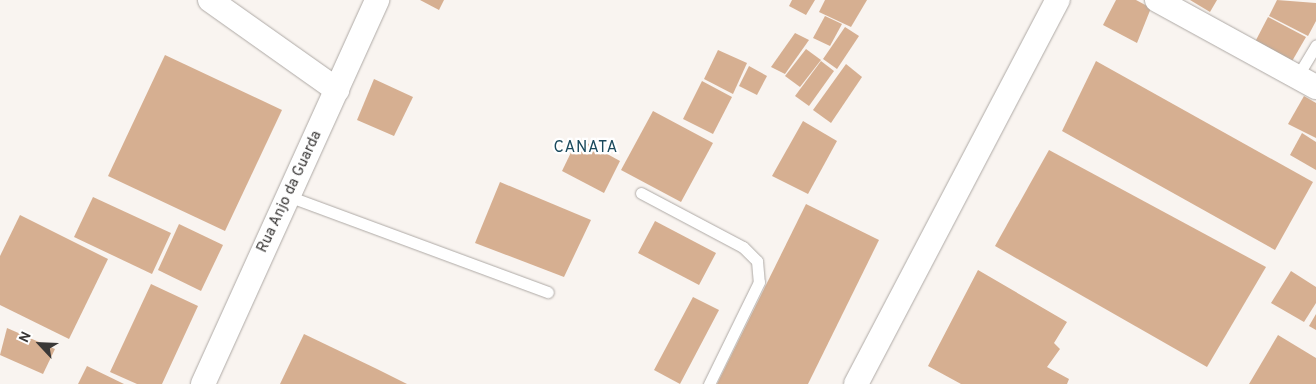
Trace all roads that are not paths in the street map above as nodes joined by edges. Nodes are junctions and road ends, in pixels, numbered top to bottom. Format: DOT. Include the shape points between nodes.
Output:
graph roads {
  1 [pos="210,0"];
  2 [pos="377,0"];
  3 [pos="1058,0"];
  4 [pos="1157,0"];
  5 [pos="1316,45"];
  6 [pos="1307,82"];
  7 [pos="337,90"];
  8 [pos="641,193"];
  9 [pos="288,196"];
  10 [pos="548,292"];
  11 [pos="203,384"];
  12 [pos="709,384"];
  13 [pos="856,384"];
  1 -- 7 [label="street"];
  2 -- 7 [label="street, Rua Anjo da Guarda"];
  3 -- 13 [label="street"];
  4 -- 6 [label="street"];
  5 -- 6 [label="lane"];
  7 -- 9 [label="street, Rua Anjo da Guarda"];
  8 -- 12 [label="lane" via="743,248 757,261 759,282"];
  9 -- 10 [label="lane"];
  9 -- 11 [label="street, Rua Anjo da Guarda"];
}
